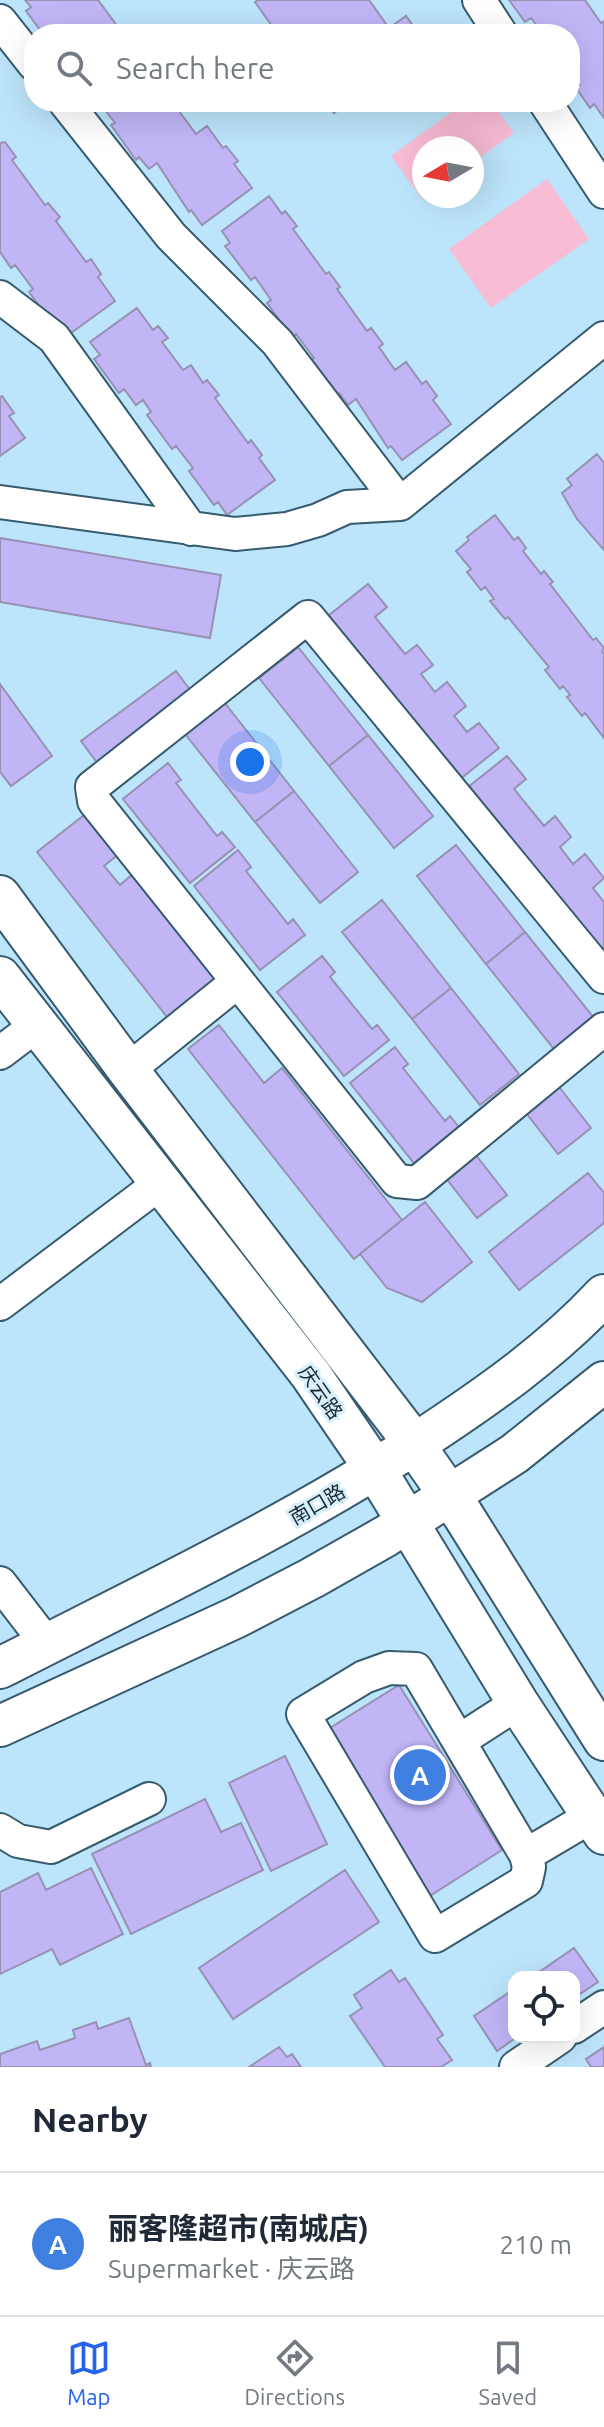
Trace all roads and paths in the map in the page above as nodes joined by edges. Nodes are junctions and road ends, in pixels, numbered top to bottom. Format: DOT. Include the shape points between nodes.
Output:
graph roads {
  1 [pos="479,0"];
  2 [pos="0,21"];
  3 [pos="495,24"];
  4 [pos="24,51"];
  5 [pos="73,112"];
  6 [pos="552,112"];
  7 [pos="604,192"];
  8 [pos="0,297"];
  9 [pos="604,338"];
  10 [pos="0,502"];
  11 [pos="400,504"];
  12 [pos="191,529"];
  13 [pos="0,896"];
  14 [pos="0,977"];
  15 [pos="604,977"];
  16 [pos="237,982"];
  17 [pos="37,1025"];
  18 [pos="604,1029"];
  19 [pos="0,1053"];
  20 [pos="128,1070"];
  21 [pos="159,1184"];
  22 [pos="604,1295"];
  23 [pos="0,1304"];
  24 [pos="604,1382"];
  25 [pos="414,1444"];
  26 [pos="375,1469"];
  27 [pos="450,1495"];
  28 [pos="408,1522"];
  29 [pos="0,1583"];
  30 [pos="47,1644"];
  31 [pos="0,1668"];
  32 [pos="518,1703"];
  33 [pos="0,1726"];
  34 [pos="604,1740"];
  35 [pos="459,1741"];
  36 [pos="149,1799"];
  37 [pos="598,1825"];
  38 [pos="0,1830"];
  39 [pos="526,1855"];
  40 [pos="604,2007"];
  41 [pos="580,2023"];
  1 -- 3 [label="street"];
  2 -- 4 [label="street"];
  5 -- 11 [label="street" via="171,236 277,342"];
  6 -- 7 [label="street"];
  8 -- 12 [label="street" via="54,338"];
  9 -- 11 [label="street"];
  10 -- 12 [label="street"];
  11 -- 12 [label="street" via="347,507 318,520 261,533"];
  13 -- 20 [label="main road"];
  14 -- 17 [label="main road, 庆云路"];
  15 -- 16 [label="street" via="308,617 92,787 94,801"];
  16 -- 18 [label="street" via="397,1181 417,1183"];
  16 -- 20 [label="street"];
  17 -- 19 [label="street"];
  17 -- 21 [label="main road, 庆云路"];
  20 -- 25 [label="main road"];
  21 -- 23 [label="street"];
  21 -- 26 [label="main road, 庆云路" via="311,1375"];
  22 -- 25 [label="main road, 南口路" via="516,1375"];
  24 -- 27 [label="main road" via="514,1454"];
  25 -- 26 [label="main road, 南口路"];
  25 -- 27 [label="main road"];
  26 -- 28 [label="main road, 庆云路"];
  26 -- 30 [label="main road, 南口路" via="283,1523"];
  27 -- 28 [label="main road"];
  27 -- 34 [label="main road"];
  28 -- 32 [label="main road, 庆云路"];
  28 -- 33 [label="main road" via="237,1617"];
  29 -- 30 [label="street"];
  30 -- 31 [label="main road, 南口路"];
  32 -- 35 [label="street"];
  32 -- 37 [label="main road, 庆云路"];
  35 -- 39 [label="street"];
  35 -- 39 [label="street" via="416,1669 376,1672 303,1714 435,1936 526,1881"];
  36 -- 38 [label="street" via="51,1847 18,1841"];
  37 -- 39 [label="street"];
  40 -- 41 [label="street"];
}
